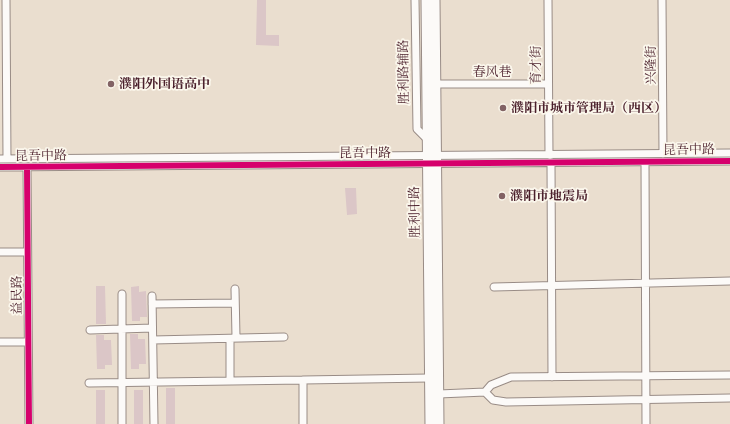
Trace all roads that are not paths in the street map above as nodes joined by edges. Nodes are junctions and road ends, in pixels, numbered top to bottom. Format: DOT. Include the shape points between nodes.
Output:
graph roads {
  1 [pos="6,0"];
  2 [pos="415,0"];
  3 [pos="426,0"];
  4 [pos="435,0"];
  5 [pos="548,0"];
  6 [pos="662,0"];
  7 [pos="3,29"];
  8 [pos="3,83"];
  9 [pos="436,84"];
  10 [pos="548,84"];
  11 [pos="427,140"];
  12 [pos="730,153"];
  13 [pos="663,154"];
  14 [pos="549,155"];
  15 [pos="4,159"];
  16 [pos="432,160"];
  17 [pos="730,161"];
  18 [pos="551,162"];
  19 [pos="644,162"];
  20 [pos="0,167"];
  21 [pos="27,167"];
  22 [pos="0,252"];
  23 [pos="27,252"];
  24 [pos="730,281"];
  25 [pos="645,283"];
  26 [pos="552,285"];
  27 [pos="494,287"];
  28 [pos="235,289"];
  29 [pos="122,294"];
  30 [pos="235,303"];
  31 [pos="152,328"];
  32 [pos="122,329"];
  33 [pos="90,330"];
  34 [pos="284,337"];
  35 [pos="233,338"];
  36 [pos="152,340"];
  37 [pos="0,342"];
  38 [pos="28,342"];
  39 [pos="730,375"];
  40 [pos="645,376"];
  41 [pos="552,377"];
  42 [pos="429,378"];
  43 [pos="230,380"];
  44 [pos="303,380"];
  45 [pos="122,382"];
  46 [pos="154,382"];
  47 [pos="89,383"];
  48 [pos="485,392"];
  49 [pos="439,394"];
  50 [pos="730,398"];
  51 [pos="645,400"];
  52 [pos="29,424"];
  53 [pos="122,424"];
  54 [pos="154,424"];
  55 [pos="303,424"];
  56 [pos="430,424"];
  57 [pos="439,424"];
  58 [pos="646,424"];
  1 -- 7 [label="street"];
  2 -- 11 [label="street, 胜利路辅路" via="416,129"];
  3 -- 11 [label="main road, 胜利中路"];
  4 -- 9 [label="main road, 胜利中路"];
  5 -- 10 [label="street, 育才街"];
  6 -- 13 [label="street, 兴隆街"];
  7 -- 8 [label="street"];
  8 -- 15 [label="street"];
  9 -- 10 [label="street, 春风巷"];
  9 -- 16 [label="main road, 胜利中路"];
  10 -- 14 [label="street, 育才街"];
  11 -- 16 [label="main road, 胜利中路"];
  12 -- 13 [label="street, 昆吾中路"];
  13 -- 14 [label="street, 昆吾中路"];
  14 -- 16 [label="street, 昆吾中路"];
  15 -- 16 [label="street, 昆吾中路"];
  16 -- 18 [label="street, 昆吾中路"];
  16 -- 21 [label="street, 昆吾中路"];
  16 -- 42 [label="main road, 胜利中路"];
  16 -- 49 [label="main road, 胜利中路"];
  17 -- 19 [label="street, 昆吾中路"];
  18 -- 19 [label="street, 昆吾中路"];
  18 -- 26 [label="street"];
  19 -- 25 [label="street"];
  20 -- 21 [label="street, 昆吾中路"];
  21 -- 23 [label="street, 益民路"];
  22 -- 23 [label="street"];
  23 -- 38 [label="street, 益民路"];
  24 -- 25 [label="street"];
  25 -- 26 [label="street"];
  25 -- 40 [label="street"];
  26 -- 27 [label="street"];
  26 -- 41 [label="street"];
  28 -- 30 [label="street"];
  29 -- 32 [label="street"];
  30 -- 31 [label="street" via="152,300"];
  30 -- 35 [label="street"];
  31 -- 32 [label="street"];
  31 -- 36 [label="street"];
  32 -- 33 [label="street"];
  32 -- 45 [label="street"];
  34 -- 35 [label="street"];
  35 -- 36 [label="street"];
  35 -- 43 [label="street"];
  36 -- 46 [label="street"];
  37 -- 38 [label="street"];
  38 -- 52 [label="street, 益民路"];
  39 -- 40 [label="street"];
  40 -- 41 [label="street"];
  40 -- 51 [label="street"];
  41 -- 48 [label="street" via="511,378 491,385"];
  42 -- 44 [label="street"];
  42 -- 56 [label="main road, 胜利中路"];
  43 -- 44 [label="street"];
  43 -- 46 [label="street"];
  44 -- 55 [label="street"];
  45 -- 46 [label="street"];
  45 -- 47 [label="street"];
  45 -- 53 [label="street"];
  46 -- 54 [label="street"];
  48 -- 49 [label="street"];
  48 -- 51 [label="street" via="493,400 506,402"];
  49 -- 57 [label="main road, 胜利中路"];
  50 -- 51 [label="street"];
  51 -- 58 [label="street"];
}
